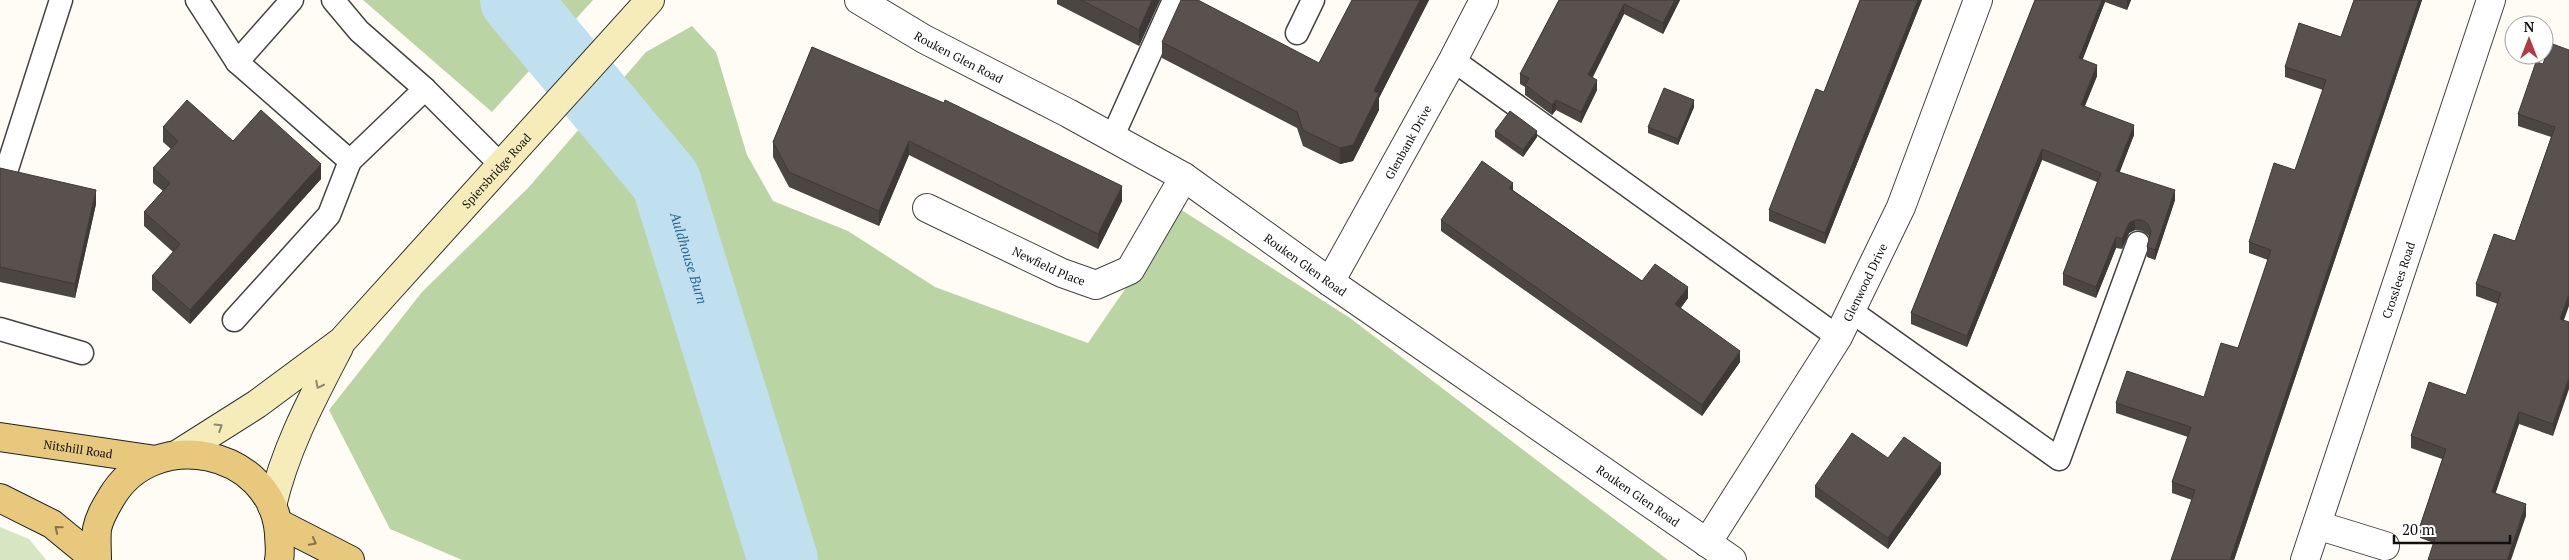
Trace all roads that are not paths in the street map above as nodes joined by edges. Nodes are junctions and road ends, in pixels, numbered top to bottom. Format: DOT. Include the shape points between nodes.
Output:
graph roads {
  1 [pos="61,0"];
  2 [pos="197,0"];
  3 [pos="292,0"];
  4 [pos="333,0"];
  5 [pos="1174,0"];
  6 [pos="1313,0"];
  7 [pos="1484,0"];
  8 [pos="1978,0"];
  9 [pos="2491,0"];
  10 [pos="863,1"];
  11 [pos="647,4"];
  12 [pos="1297,33"];
  13 [pos="1453,60"];
  14 [pos="237,62"];
  15 [pos="425,89"];
  16 [pos="1112,138"];
  17 [pos="350,161"];
  18 [pos="501,165"];
  19 [pos="0,170"];
  20 [pos="1184,177"];
  21 [pos="927,208"];
  22 [pos="2138,243"];
  23 [pos="1330,282"];
  24 [pos="1851,311"];
  25 [pos="234,320"];
  26 [pos="0,329"];
  27 [pos="1838,337"];
  28 [pos="342,341"];
  29 [pos="82,353"];
  30 [pos="0,437"];
  31 [pos="167,457"];
  32 [pos="0,498"];
  33 [pos="275,514"];
  34 [pos="2317,525"];
  35 [pos="1707,543"];
  36 [pos="2385,546"];
  37 [pos="97,560"];
  38 [pos="279,560"];
  39 [pos="350,560"];
  40 [pos="1732,560"];
  41 [pos="2306,560"];
  1 -- 19 [label="lane" via="6,172"];
  2 -- 14 [label="lane"];
  3 -- 14 [label="lane"];
  4 -- 15 [label="lane" via="359,31"];
  5 -- 16 [label="lane"];
  6 -- 12 [label="lane"];
  7 -- 13 [label="street, Glenbank Drive"];
  8 -- 24 [label="street, Glenwood Drive" via="1901,207"];
  9 -- 34 [label="street, Crosslees Road"];
  10 -- 16 [label="street, Rouken Glen Road" via="924,39"];
  11 -- 18 [label="main road, Spiersbridge Road"];
  13 -- 23 [label="street, Glenbank Drive"];
  13 -- 27 [label="lane"];
  14 -- 17 [label="lane"];
  15 -- 17 [label="lane"];
  15 -- 18 [label="lane"];
  16 -- 20 [label="street, Rouken Glen Road"];
  17 -- 25 [label="lane" via="330,215"];
  18 -- 28 [label="main road, Spiersbridge Road"];
  20 -- 21 [label="street, Newfield Place" via="1130,270 1096,285 1062,273"];
  20 -- 23 [label="street, Rouken Glen Road"];
  22 -- 24 [label="lane" via="2059,459"];
  23 -- 35 [label="street, Rouken Glen Road"];
  24 -- 27 [label="street, Glenwood Drive"];
  26 -- 29 [label="lane"];
  27 -- 35 [label="street, Glenwood Drive"];
  31 -- 28 [label="main road, Spiersbridge Road, one-way" via="257,404"];
  28 -- 33 [label="main road, Spiersbridge Road, one-way" via="283,463"];
  30 -- 31 [label="main road, Nitshill Road"];
  31 -- 33 [label="main road, Nitshill Road" via="205,455 233,465 250,476"];
  31 -- 37 [label="main road" via="137,469 116,489 102,512 97,530"];
  37 -- 32 [label="main road, one-way" via="52,524"];
  33 -- 38 [label="main road"];
  33 -- 39 [label="main road, one-way"];
  34 -- 36 [label="street"];
  34 -- 41 [label="street, Crosslees Road"];
  35 -- 40 [label="street, Rouken Glen Road"];
}
